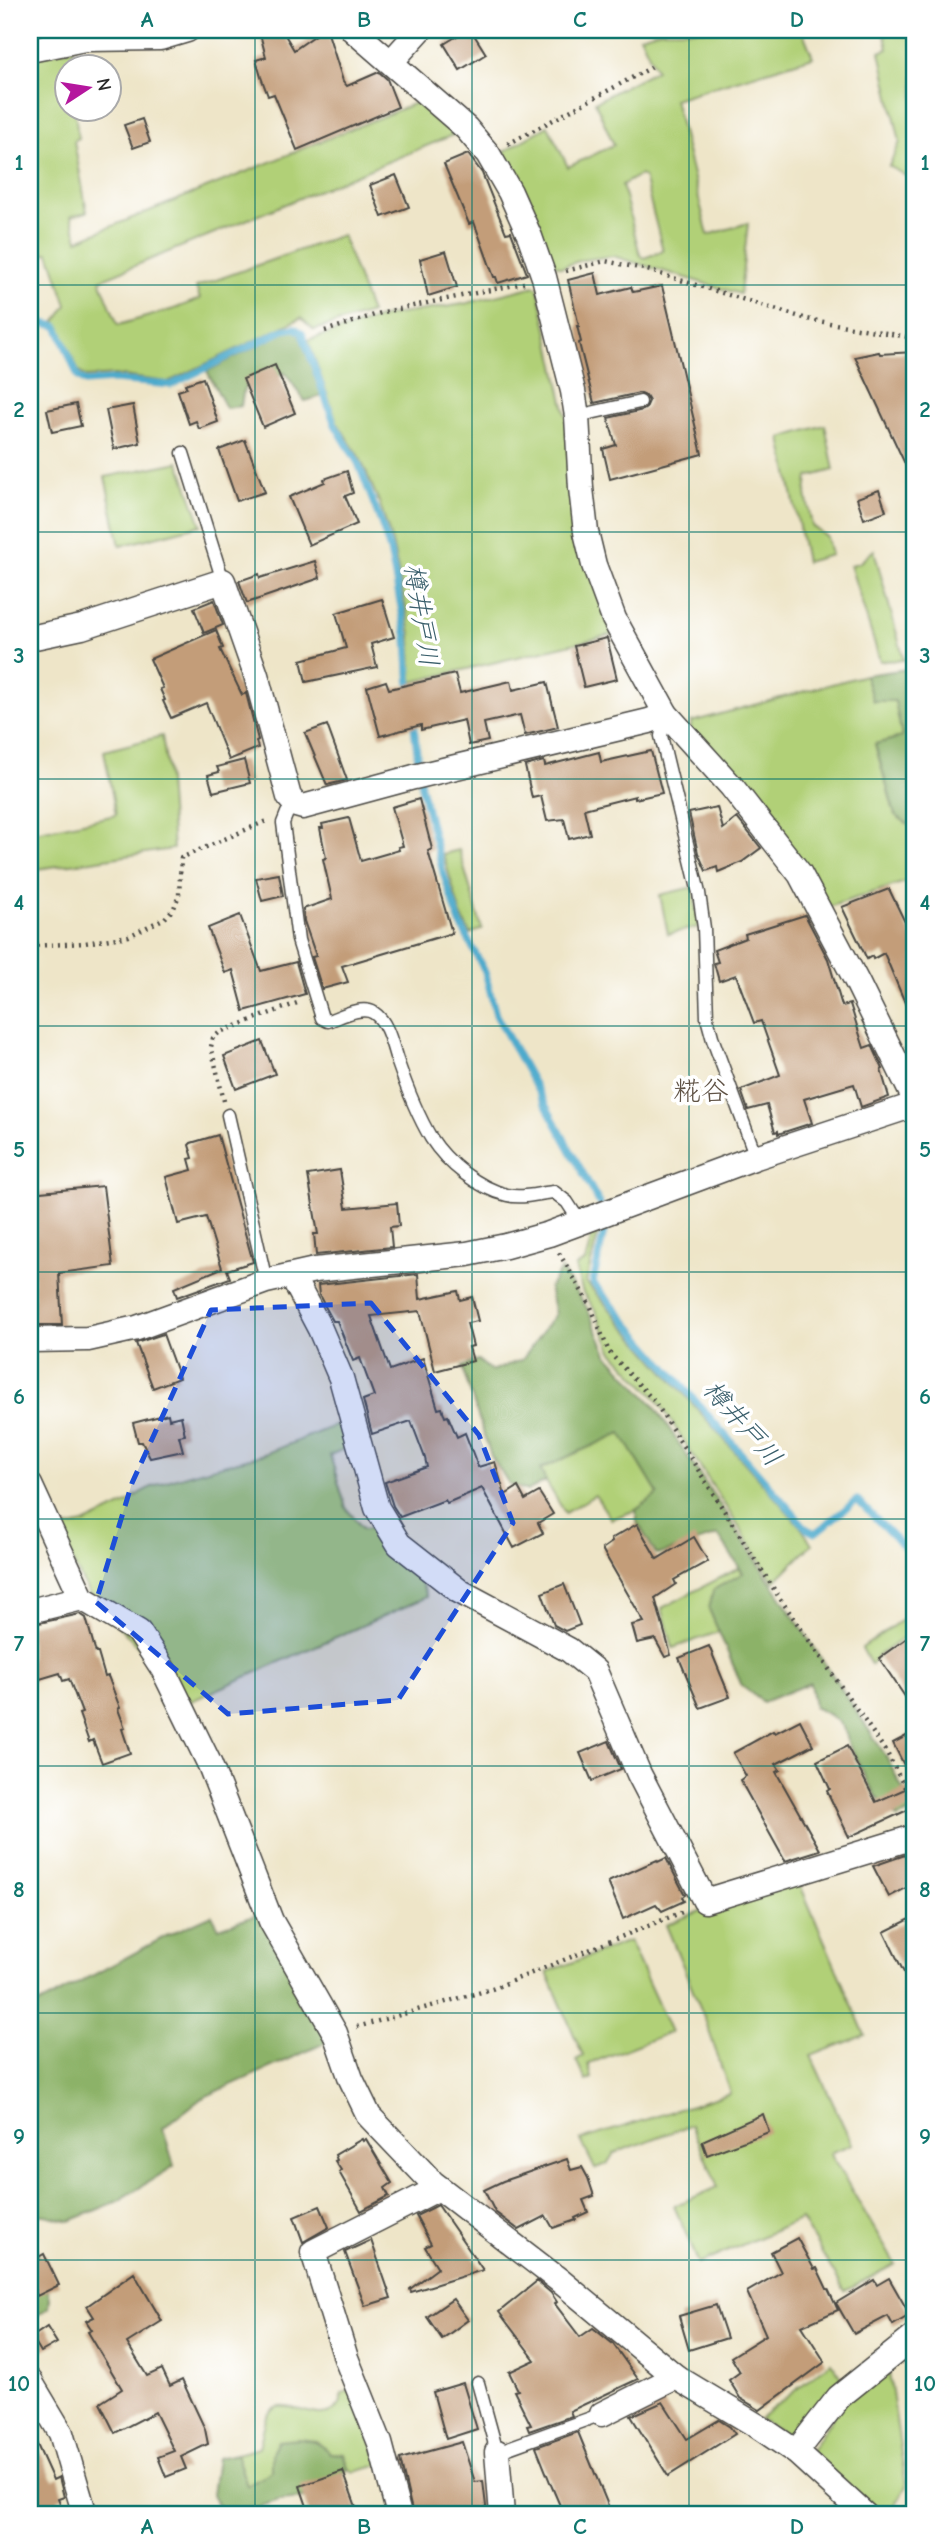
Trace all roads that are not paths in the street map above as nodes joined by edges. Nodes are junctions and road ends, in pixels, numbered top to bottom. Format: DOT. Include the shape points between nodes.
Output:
graph roads {
  1 [pos="187,30"];
  2 [pos="353,30"];
  3 [pos="420,30"];
  4 [pos="30,50"];
  5 [pos="391,62"];
  6 [pos="640,402"];
  7 [pos="577,416"];
  8 [pos="183,453"];
  9 [pos="223,581"];
  10 [pos="30,638"];
  11 [pos="666,714"];
  12 [pos="291,809"];
  13 [pos="914,1098"];
  14 [pos="914,1105"];
  15 [pos="228,1115"];
  16 [pos="756,1157"];
  17 [pos="580,1222"];
  18 [pos="292,1276"];
  19 [pos="266,1281"];
  20 [pos="30,1340"];
  21 [pos="30,1485"];
  22 [pos="82,1598"];
  23 [pos="30,1611"];
  24 [pos="914,1837"];
  25 [pos="439,2188"];
  26 [pos="914,2337"];
  27 [pos="676,2377"];
  28 [pos="30,2381"];
  29 [pos="478,2383"];
  30 [pos="602,2414"];
  31 [pos="497,2452"];
  32 [pos="796,2452"];
  33 [pos="85,2515"];
  34 [pos="399,2515"];
  35 [pos="502,2515"];
  36 [pos="865,2515"];
  1 -- 4 [label="street" via="160,38 85,39"];
  2 -- 5 [label="street"];
  3 -- 5 [label="street"];
  5 -- 7 [label="street" via="466,128 488,154 515,203 544,276"];
  6 -- 7 [label="lane"];
  7 -- 11 [label="street" via="582,499 594,565 614,619"];
  8 -- 9 [label="lane"];
  9 -- 10 [label="street" via="82,627"];
  9 -- 12 [label="street" via="256,675"];
  11 -- 12 [label="street"];
  11 -- 13 [label="street" via="732,787 800,874"];
  11 -- 16 [label="lane" via="661,736 704,928 708,1018"];
  12 -- 17 [label="lane" via="283,823 298,940 322,1018 328,1021 365,1010 373,1013 384,1023 431,1138 454,1166 507,1195 554,1192"];
  14 -- 16 [label="street"];
  15 -- 19 [label="lane"];
  16 -- 17 [label="street"];
  17 -- 18 [label="street" via="467,1254"];
  18 -- 19 [label="street"];
  18 -- 24 [label="street" via="341,1378 386,1526 409,1553 459,1591 569,1650 595,1671 639,1774 705,1901"];
  19 -- 20 [label="street" via="137,1328 88,1339"];
  21 -- 22 [label="street"];
  22 -- 23 [label="street"];
  22 -- 25 [label="street" via="139,1632 163,1669 210,1765 271,1921 335,2033 369,2116"];
  25 -- 27 [label="street"];
  25 -- 34 [label="street" via="313,2252 346,2358 380,2443"];
  26 -- 32 [label="street" via="839,2397"];
  27 -- 30 [label="street"];
  27 -- 32 [label="street"];
  28 -- 33 [label="street" via="61,2433"];
  29 -- 31 [label="lane"];
  30 -- 31 [label="lane"];
  31 -- 35 [label="street"];
  32 -- 36 [label="street"];
}
